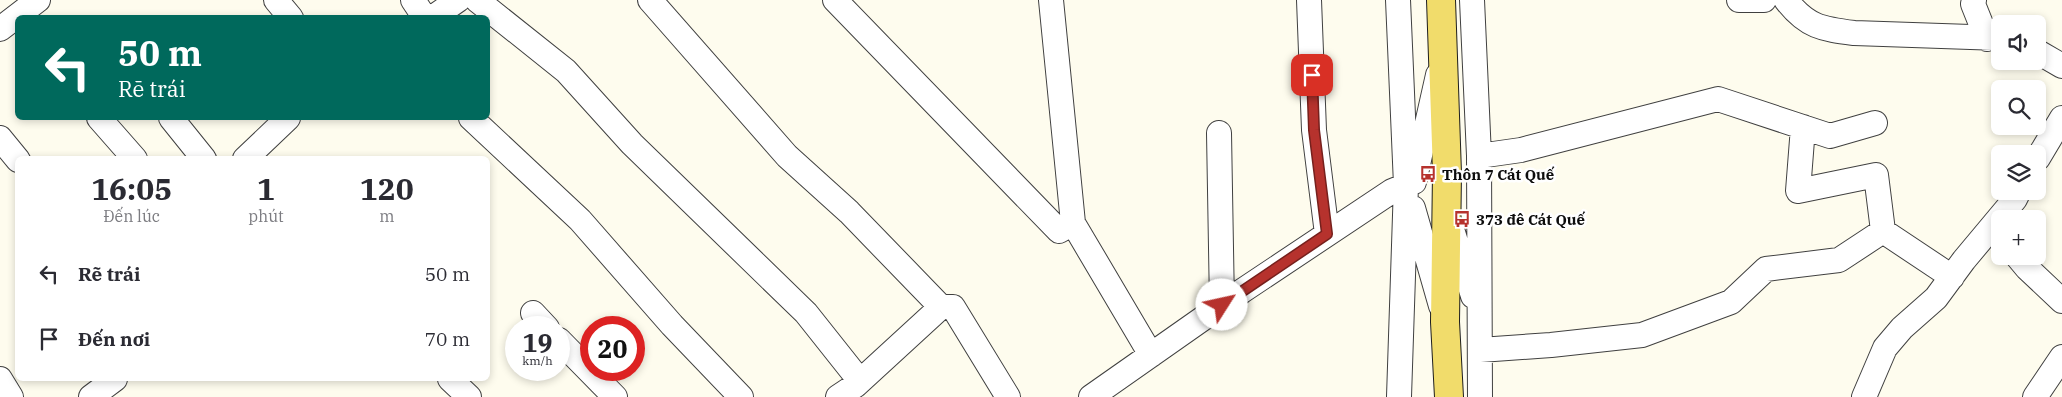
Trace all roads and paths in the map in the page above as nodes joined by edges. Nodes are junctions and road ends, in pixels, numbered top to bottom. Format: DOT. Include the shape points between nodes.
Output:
graph roads {
  1 [pos="276,0"];
  2 [pos="412,0"];
  3 [pos="458,0"];
  4 [pos="477,0"];
  5 [pos="650,0"];
  6 [pos="836,0"];
  7 [pos="1051,0"];
  8 [pos="1309,0"];
  9 [pos="1398,0"];
  10 [pos="1441,0"];
  11 [pos="1472,0"];
  12 [pos="1739,0"];
  13 [pos="1764,0"];
  14 [pos="1786,0"];
  15 [pos="1974,0"];
  16 [pos="288,15"];
  17 [pos="424,15"];
  18 [pos="436,15"];
  19 [pos="15,18"];
  20 [pos="0,28"];
  21 [pos="1991,35"];
  22 [pos="1991,38"];
  23 [pos="1443,53"];
  24 [pos="2046,57"];
  25 [pos="2062,66"];
  26 [pos="2062,118"];
  27 [pos="101,120"];
  28 [pos="173,120"];
  29 [pos="286,120"];
  30 [pos="473,120"];
  31 [pos="1875,123"];
  32 [pos="1803,127"];
  33 [pos="1219,133"];
  34 [pos="0,138"];
  35 [pos="2046,145"];
  36 [pos="15,156"];
  37 [pos="131,156"];
  38 [pos="202,156"];
  39 [pos="247,156"];
  40 [pos="1479,156"];
  41 [pos="1406,185"];
  42 [pos="1448,216"];
  43 [pos="1073,223"];
  44 [pos="1883,231"];
  45 [pos="1327,234"];
  46 [pos="1991,236"];
  47 [pos="2024,265"];
  48 [pos="1952,277"];
  49 [pos="2062,301"];
  50 [pos="1222,305"];
  51 [pos="941,306"];
  52 [pos="1480,319"];
  53 [pos="1446,322"];
  54 [pos="1480,350"];
  55 [pos="570,351"];
  56 [pos="1151,354"];
  57 [pos="2062,357"];
  58 [pos="0,378"];
  59 [pos="112,381"];
  60 [pos="452,381"];
  61 [pos="860,381"];
  62 [pos="11,397"];
  63 [pos="91,397"];
  64 [pos="469,397"];
  65 [pos="615,397"];
  66 [pos="741,397"];
  67 [pos="839,397"];
  68 [pos="1008,397"];
  69 [pos="1091,397"];
  70 [pos="1399,397"];
  71 [pos="1449,397"];
  72 [pos="1480,397"];
  73 [pos="1864,397"];
  74 [pos="2034,397"];
  1 -- 16 [label="street"];
  2 -- 17 [label="street"];
  3 -- 18 [label="street"];
  4 -- 61 [label="street" via="566,71 632,144 806,314"];
  5 -- 51 [label="street" via="787,156 849,212"];
  6 -- 43 [label="street" via="1059,231"];
  7 -- 43 [label="street"];
  8 -- 45 [label="street" via="1314,130"];
  9 -- 41 [label="street"];
  10 -- 23 [label="main road"];
  11 -- 40 [label="street"];
  12 -- 13 [label="street"];
  14 -- 22 [label="street" via="1801,18 1830,30"];
  15 -- 21 [label="street" via="1973,4"];
  19 -- 20 [label="street"];
  23 -- 41 [label="street" via="1414,182"];
  23 -- 42 [label="main road"];
  24 -- 25 [label="street"];
  26 -- 35 [label="street"];
  27 -- 37 [label="street"];
  28 -- 38 [label="street"];
  29 -- 39 [label="street"];
  30 -- 66 [label="street" via="580,220 672,325"];
  31 -- 32 [label="street" via="1830,136"];
  32 -- 40 [label="street" via="1718,99 1521,150"];
  32 -- 44 [label="street" via="1798,191 1876,175"];
  33 -- 50 [label="street"];
  34 -- 36 [label="street"];
  40 -- 52 [label="street"];
  41 -- 45 [label="street"];
  41 -- 53 [label="street"];
  41 -- 70 [label="street"];
  42 -- 52 [label="street"];
  42 -- 53 [label="main road"];
  43 -- 56 [label="street"];
  44 -- 48 [label="street"];
  44 -- 54 [label="street" via="1839,260 1766,269 1731,302 1642,335"];
  45 -- 50 [label="street"];
  46 -- 48 [label="street"];
  47 -- 49 [label="street"];
  48 -- 73 [label="street" via="1936,298 1885,348"];
  50 -- 56 [label="street"];
  51 -- 61 [label="street"];
  51 -- 68 [label="street" via="953,307"];
  52 -- 54 [label="street"];
  53 -- 71 [label="main road"];
  54 -- 72 [label="street"];
  55 -- 65 [label="street"];
  56 -- 69 [label="street"];
  57 -- 74 [label="street"];
  58 -- 62 [label="street"];
  59 -- 63 [label="street"];
  60 -- 64 [label="street"];
  61 -- 67 [label="street"];
}
